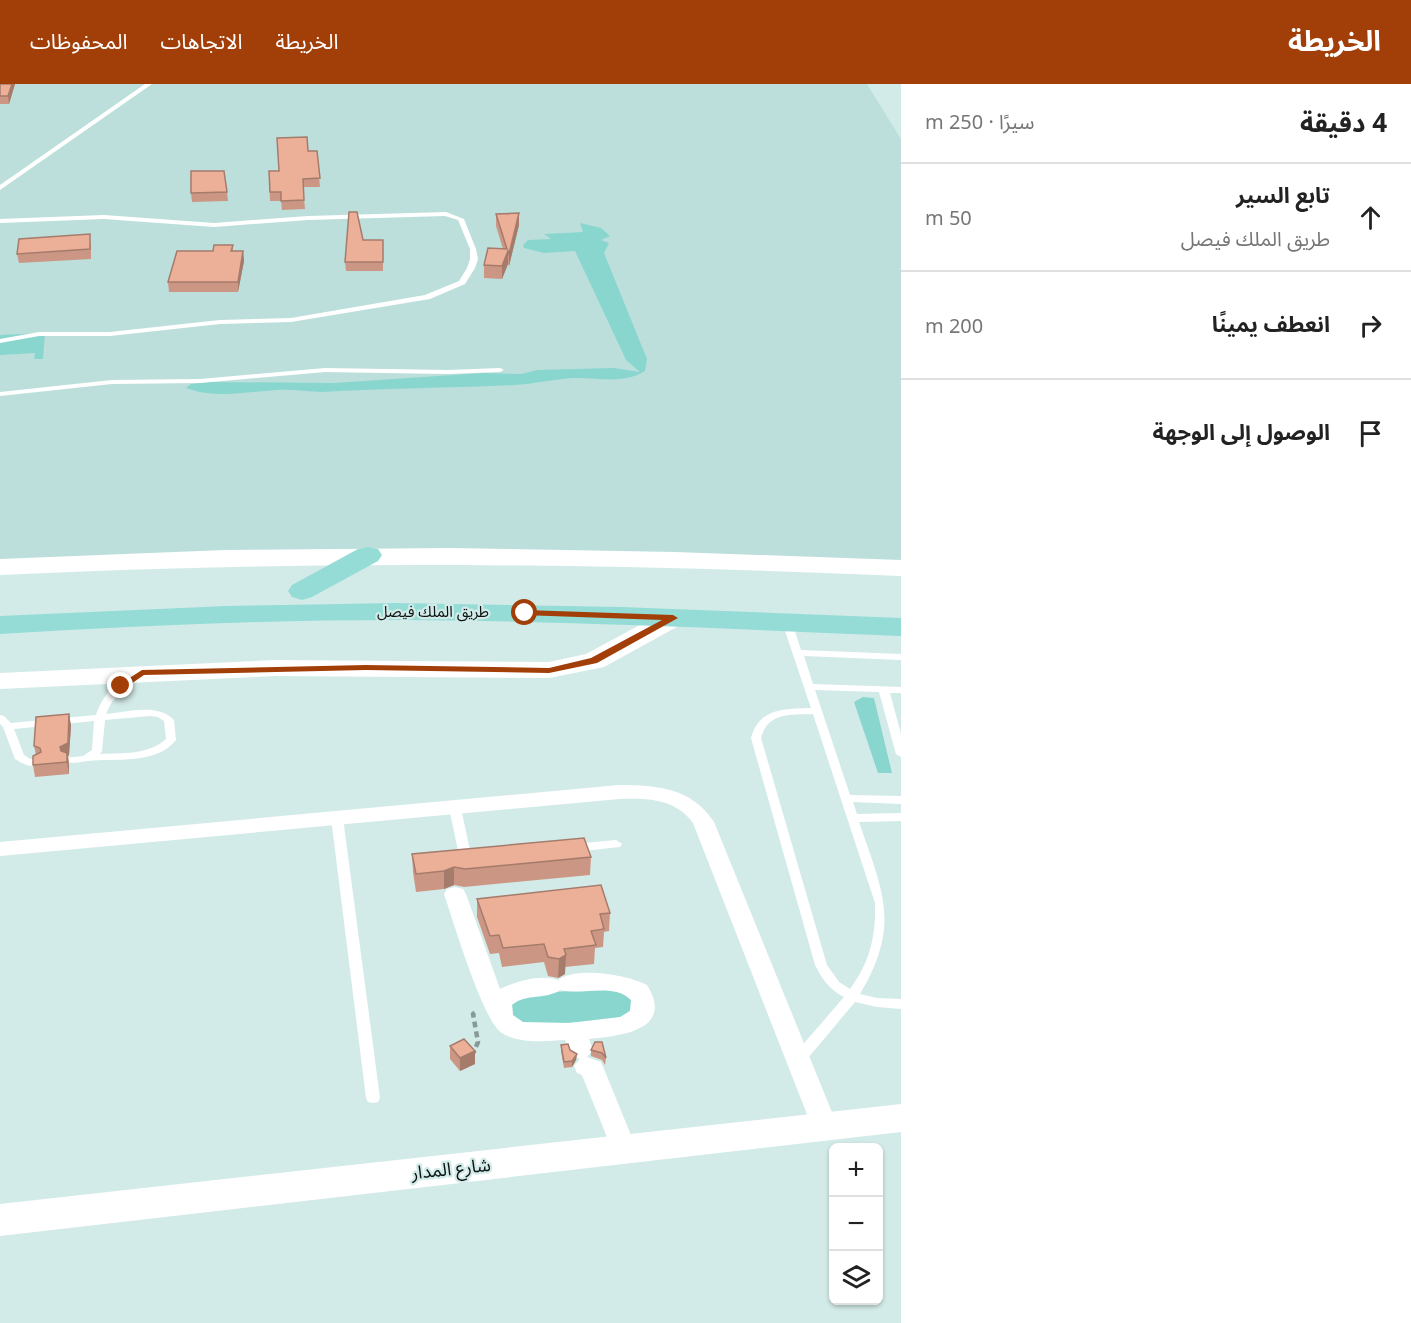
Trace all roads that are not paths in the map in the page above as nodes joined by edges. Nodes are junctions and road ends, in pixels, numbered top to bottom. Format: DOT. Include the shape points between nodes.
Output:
graph roads {
  1 [pos="149,84"];
  2 [pos="0,188"];
  3 [pos="0,220"];
  4 [pos="0,341"];
  5 [pos="500,370"];
  6 [pos="0,394"];
  7 [pos="368,555"];
  8 [pos="0,567"];
  9 [pos="901,568"];
  10 [pos="302,591"];
  11 [pos="0,603"];
  12 [pos="901,605"];
  13 [pos="673,618"];
  14 [pos="787,622"];
  15 [pos="0,625"];
  16 [pos="901,627"];
  17 [pos="798,653"];
  18 [pos="901,657"];
  19 [pos="142,672"];
  20 [pos="0,681"];
  21 [pos="810,687"];
  22 [pos="884,690"];
  23 [pos="901,690"];
  24 [pos="818,711"];
  25 [pos="98,718"];
  26 [pos="4,722"];
  27 [pos="897,732"];
  28 [pos="901,754"];
  29 [pos="90,758"];
  30 [pos="69,760"];
  31 [pos="36,763"];
  32 [pos="847,798"];
  33 [pos="901,800"];
  34 [pos="455,808"];
  35 [pos="337,818"];
  36 [pos="853,818"];
  37 [pos="901,818"];
  38 [pos="616,844"];
  39 [pos="0,849"];
  40 [pos="558,850"];
  41 [pos="451,861"];
  42 [pos="455,894"];
  43 [pos="851,996"];
  44 [pos="901,1004"];
  45 [pos="499,1007"];
  46 [pos="587,1051"];
  47 [pos="798,1060"];
  48 [pos="373,1098"];
  49 [pos="901,1118"];
  50 [pos="825,1127"];
  51 [pos="624,1150"];
  52 [pos="0,1220"];
  1 -- 2 [label="lane"];
  3 -- 4 [label="lane" via="104,217 214,225 319,217 446,214 461,219 474,259 462,282 416,300 291,320 214,322 110,334 39,334"];
  5 -- 6 [label="lane" via="325,370 200,381 122,381"];
  7 -- 8 [label="street"];
  7 -- 9 [label="street" via="513,555"];
  7 -- 10 [label="main road"];
  10 -- 11 [label="main road, طريق الملك فيصل"];
  10 -- 12 [label="main road, طريق الملك فيصل" via="526,591"];
  13 -- 14 [label="main road, طريق الملك فيصل"];
  13 -- 15 [label="main road, طريق الملك فيصل" via="379,612 196,615"];
  13 -- 19 [label="street" via="594,661 549,670 298,668"];
  14 -- 16 [label="main road, طريق الملك فيصل"];
  14 -- 17 [label="lane"];
  17 -- 18 [label="lane"];
  17 -- 21 [label="lane"];
  19 -- 20 [label="street"];
  19 -- 25 [label="lane" via="113,693"];
  21 -- 22 [label="lane"];
  21 -- 24 [label="lane"];
  22 -- 23 [label="lane"];
  22 -- 27 [label="lane"];
  24 -- 32 [label="lane"];
  24 -- 43 [label="lane" via="771,717 760,726 756,738 824,972 834,986"];
  25 -- 26 [label="lane"];
  25 -- 29 [label="lane" via="97,751"];
  25 -- 29 [label="lane" via="161,714 169,720 171,740 154,752"];
  26 -- 31 [label="lane" via="19,757"];
  27 -- 28 [label="lane"];
  29 -- 30 [label="lane"];
  32 -- 33 [label="lane"];
  32 -- 36 [label="lane"];
  34 -- 35 [label="street"];
  34 -- 41 [label="lane" via="472,859"];
  34 -- 47 [label="street" via="637,791 670,796 691,807 703,822"];
  35 -- 39 [label="street"];
  35 -- 48 [label="lane"];
  36 -- 37 [label="lane"];
  36 -- 43 [label="lane" via="884,917 876,958"];
  38 -- 40 [label="lane"];
  42 -- 45 [label="street" via="490,993"];
  43 -- 44 [label="lane"];
  43 -- 47 [label="lane"];
  45 -- 46 [label="street" via="505,1023 522,1032"];
  45 -- 46 [label="street" via="509,994 518,990 559,985 620,983 637,992 643,1008 634,1021 617,1027"];
  46 -- 51 [label="street"];
  47 -- 50 [label="street"];
  49 -- 50 [label="street, شارع المدار"];
  50 -- 51 [label="street, شارع المدار"];
  51 -- 52 [label="street, شارع المدار"];
}
